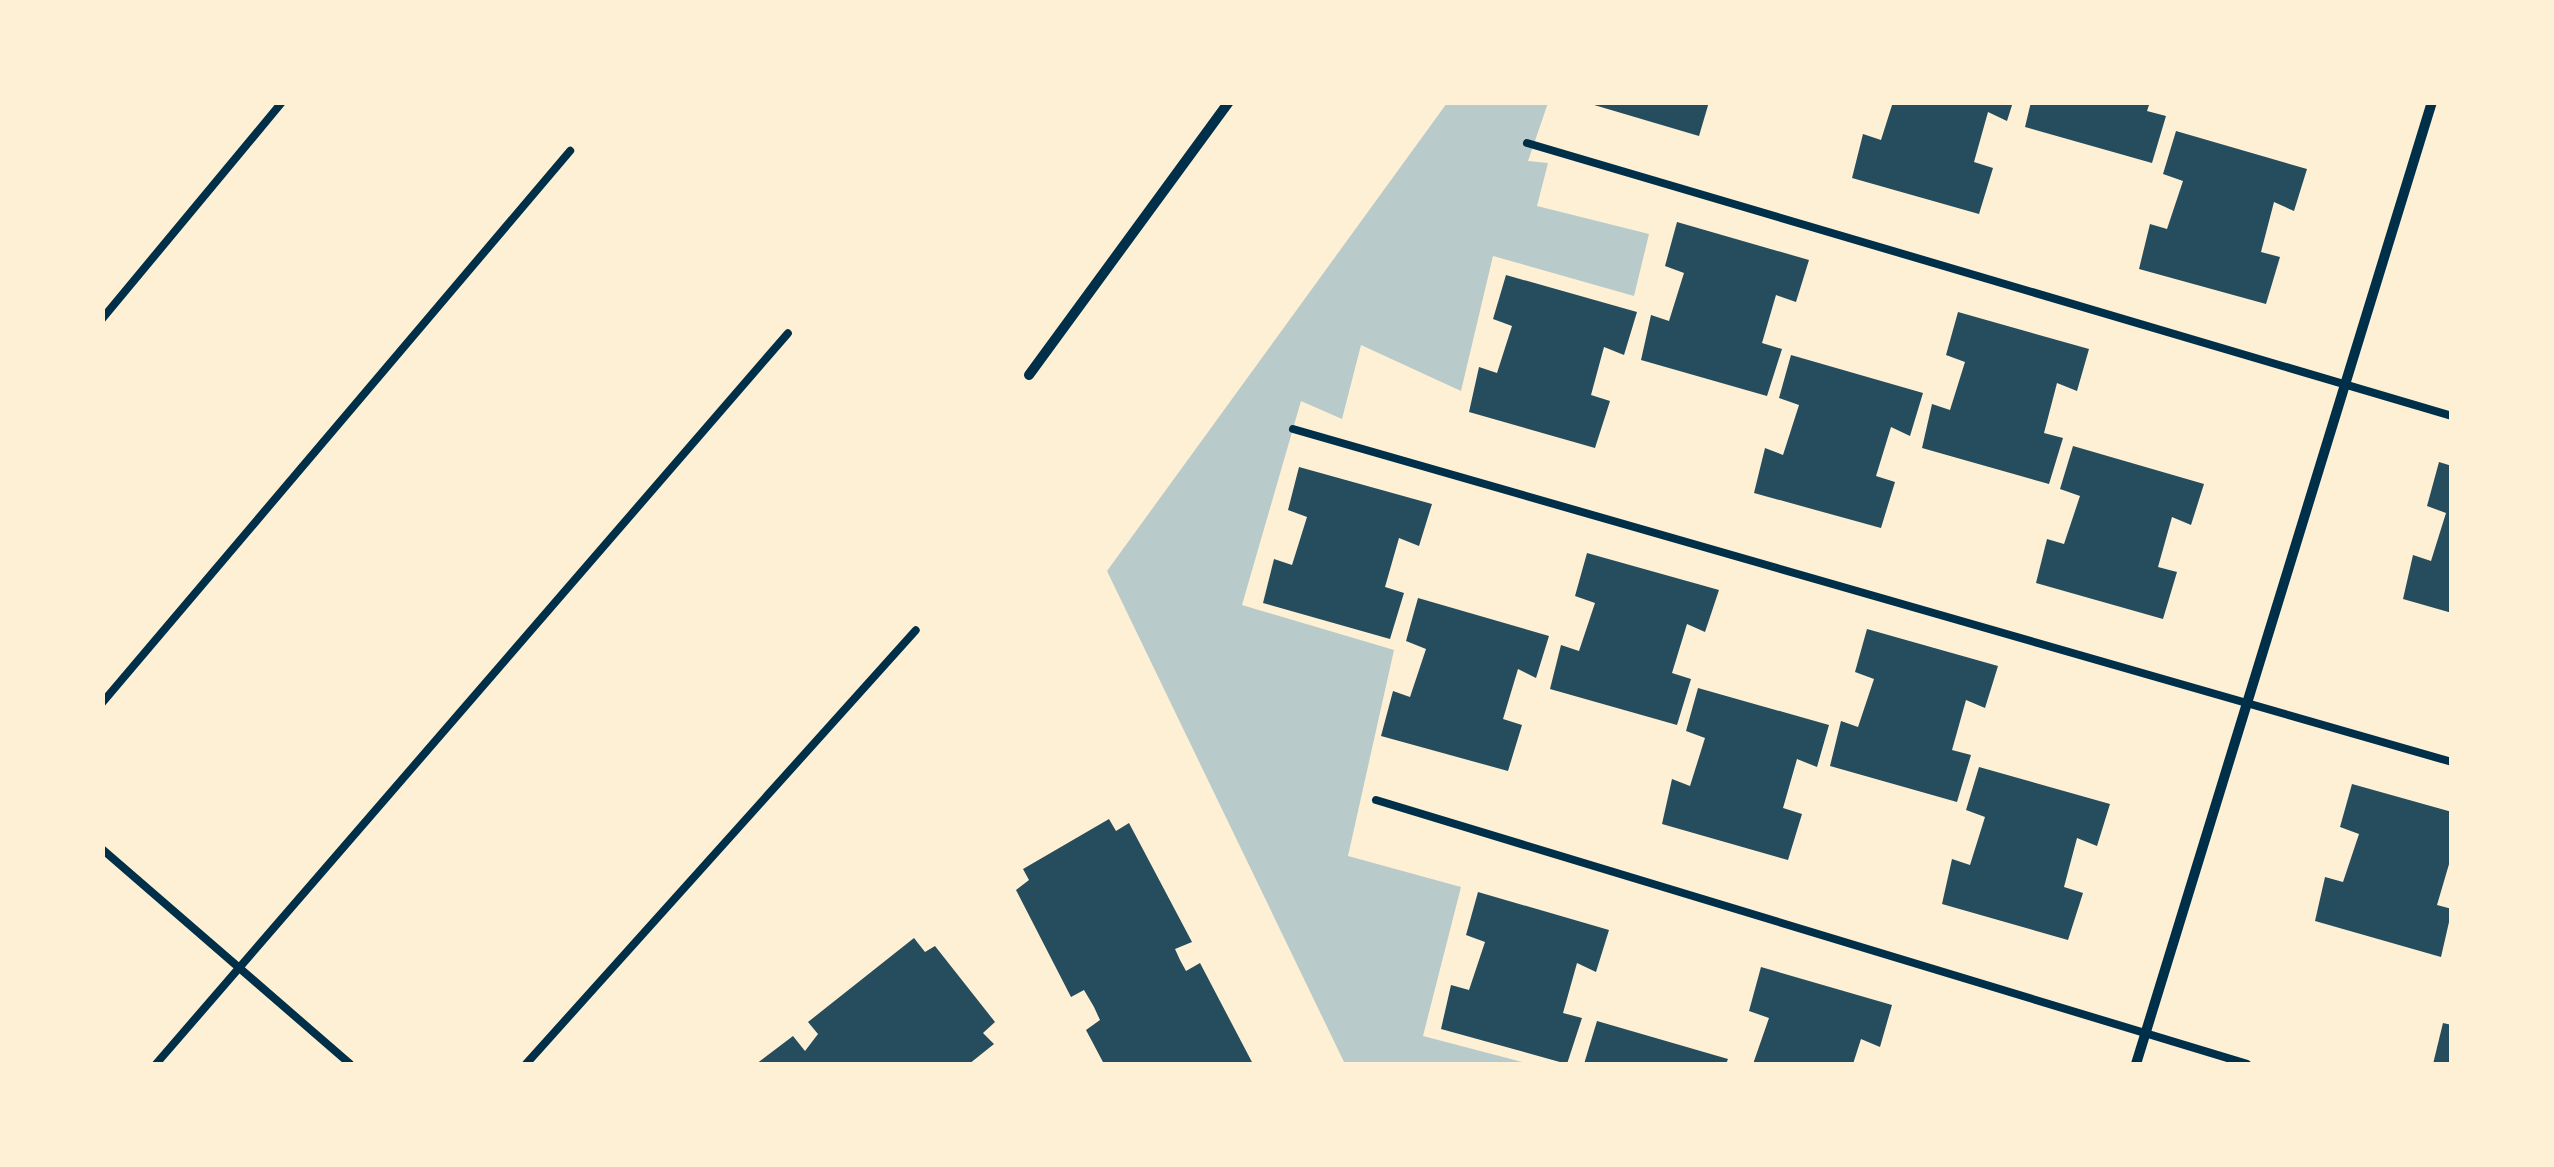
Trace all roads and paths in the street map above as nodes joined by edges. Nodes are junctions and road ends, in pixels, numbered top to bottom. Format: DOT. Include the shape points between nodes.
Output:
graph roads {
  1 [pos="282,102"];
  2 [pos="1229,102"];
  3 [pos="2432,102"];
  4 [pos="1527,143"];
  5 [pos="570,150"];
  6 [pos="102,319"];
  7 [pos="788,333"];
  8 [pos="1029,375"];
  9 [pos="2342,384"];
  10 [pos="2452,416"];
  11 [pos="1293,429"];
  12 [pos="916,630"];
  13 [pos="2245,700"];
  14 [pos="102,703"];
  15 [pos="2452,762"];
  16 [pos="1376,800"];
  17 [pos="102,849"];
  18 [pos="240,962"];
  19 [pos="2144,1034"];
  20 [pos="156,1064"];
  21 [pos="350,1064"];
  22 [pos="526,1064"];
  23 [pos="2136,1064"];
  24 [pos="2247,1064"];
  1 -- 6 [label="lane"];
  2 -- 8 [label="street"];
  3 -- 9 [label="street"];
  4 -- 9 [label="lane"];
  5 -- 14 [label="lane"];
  7 -- 18 [label="lane"];
  9 -- 10 [label="lane"];
  9 -- 13 [label="street"];
  11 -- 13 [label="lane"];
  12 -- 22 [label="lane"];
  13 -- 15 [label="lane"];
  13 -- 19 [label="street"];
  16 -- 19 [label="lane"];
  17 -- 18 [label="lane"];
  18 -- 20 [label="lane"];
  18 -- 21 [label="lane"];
  19 -- 23 [label="street"];
  19 -- 24 [label="lane"];
}
